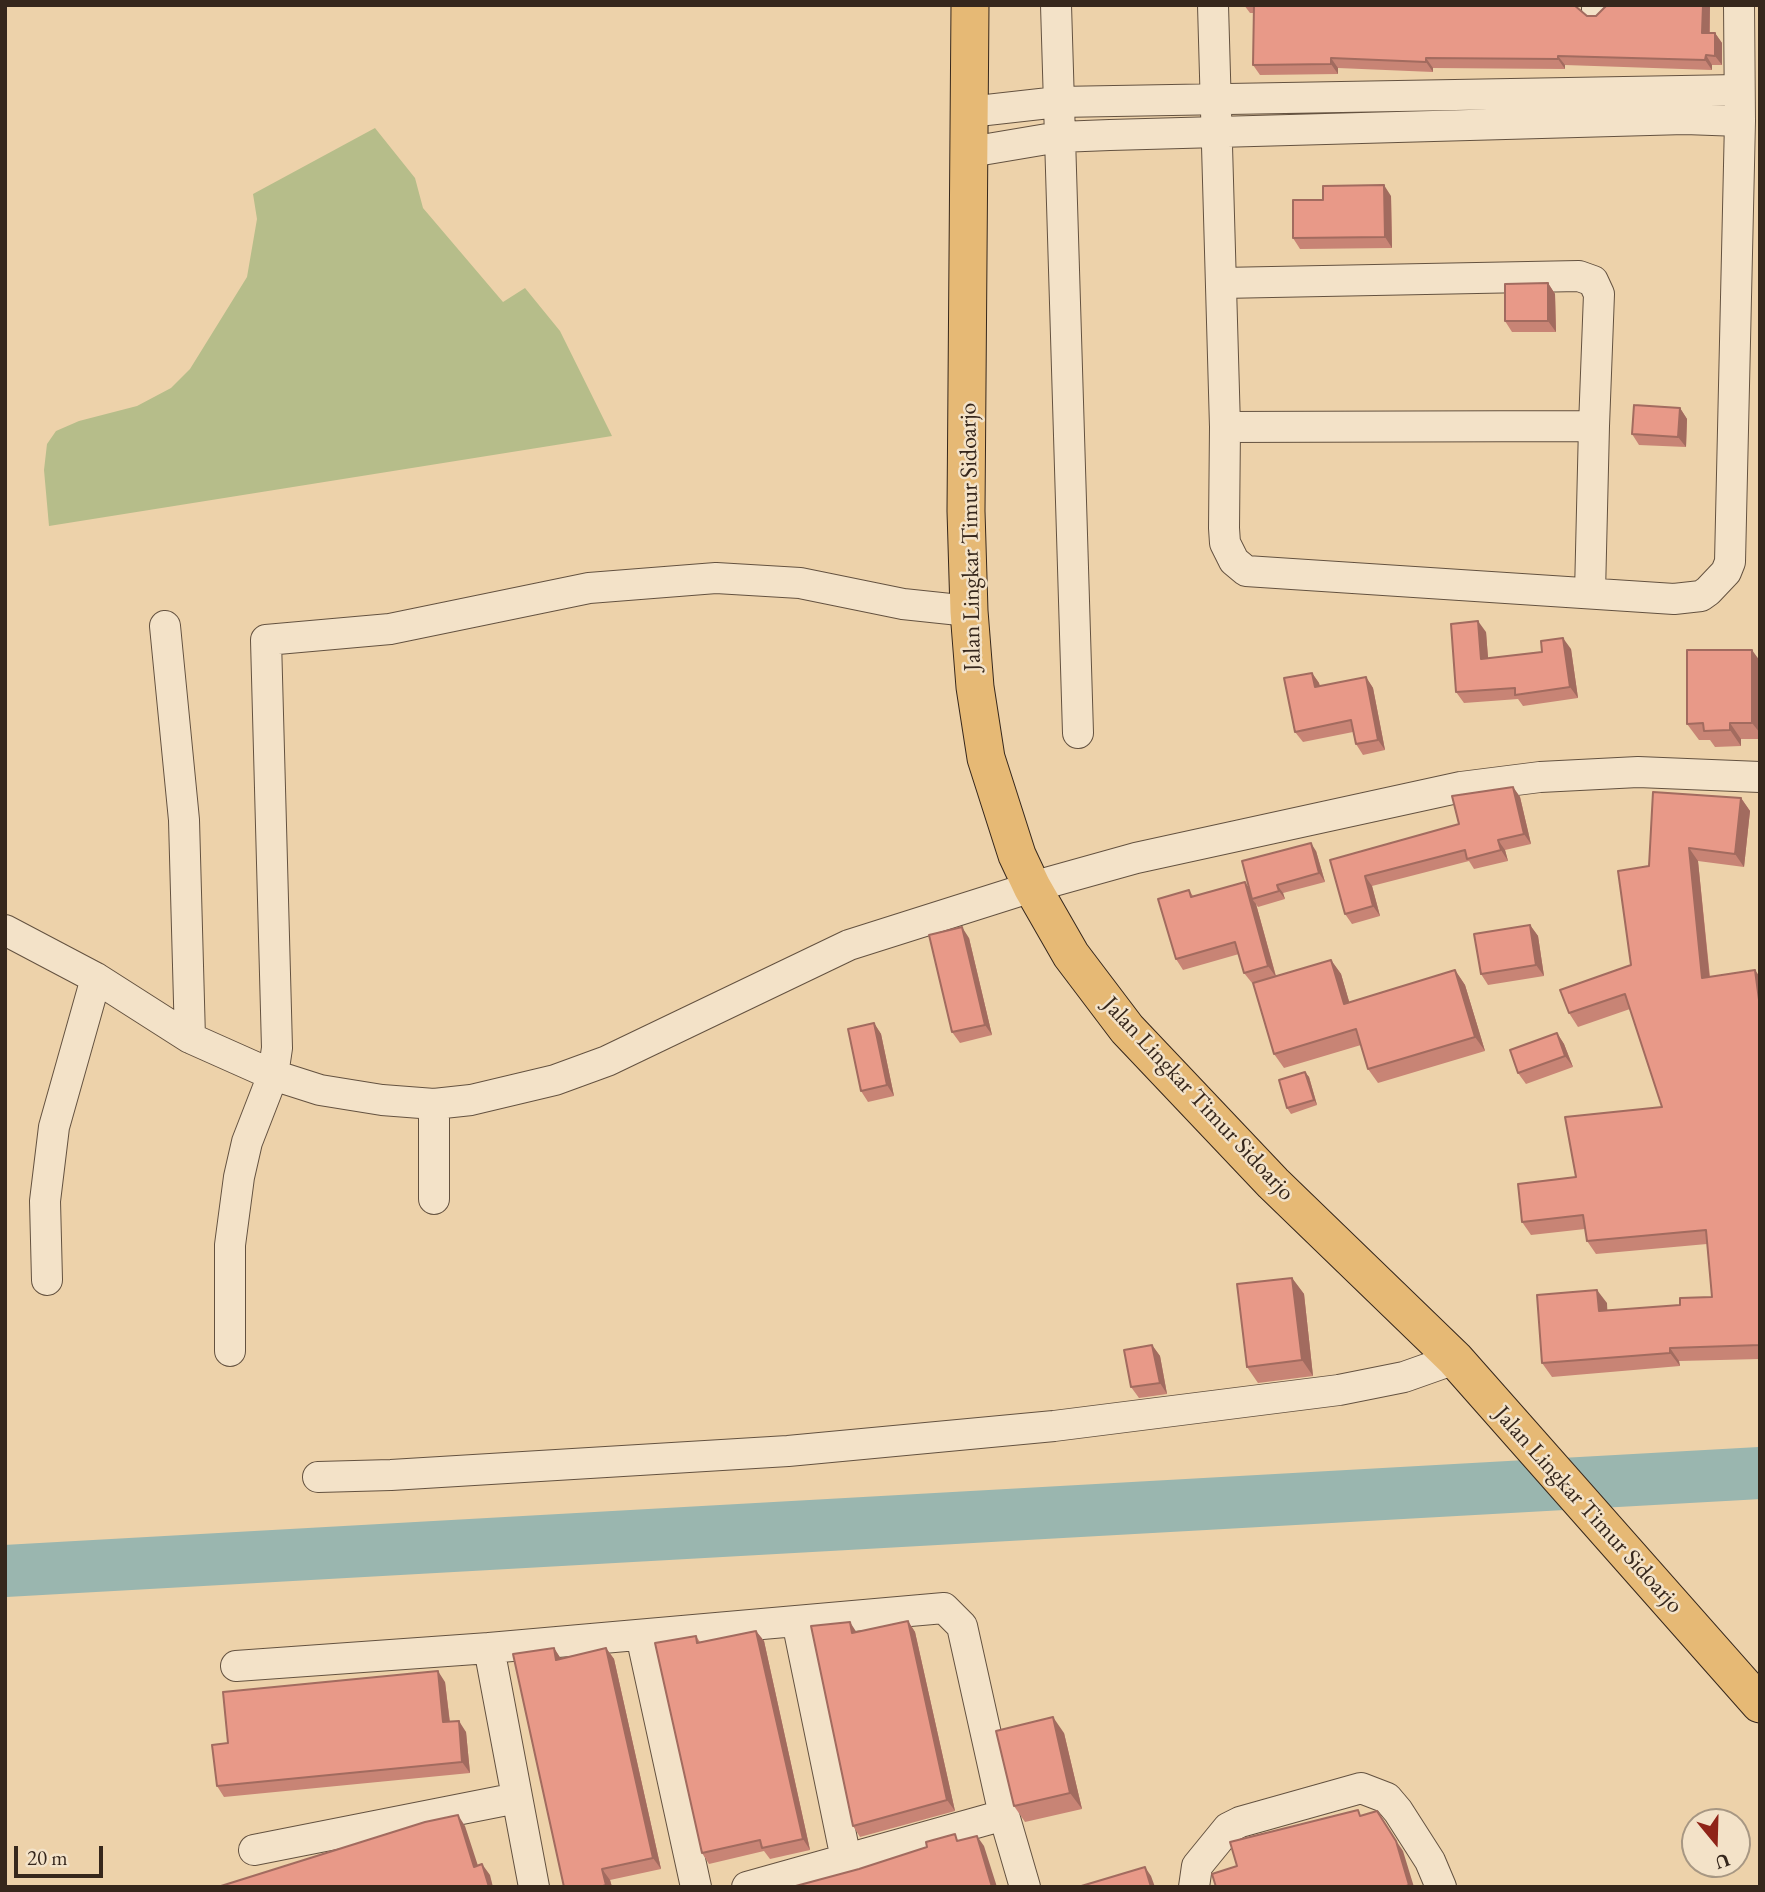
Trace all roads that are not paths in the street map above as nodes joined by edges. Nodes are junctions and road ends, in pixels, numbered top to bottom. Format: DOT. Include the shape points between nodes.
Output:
graph roads {
  1 [pos="970,5"];
  2 [pos="1056,5"];
  3 [pos="1213,5"];
  4 [pos="1739,5"];
  5 [pos="1687,89"];
  6 [pos="1738,90"];
  7 [pos="1486,95"];
  8 [pos="1218,101"];
  9 [pos="1058,102"];
  10 [pos="969,113"];
  11 [pos="1685,119"];
  12 [pos="1740,121"];
  13 [pos="1487,125"];
  14 [pos="1218,134"];
  15 [pos="1059,137"];
  16 [pos="970,152"];
  17 [pos="1221,283"];
  18 [pos="1594,426"];
  19 [pos="1225,428"];
  20 [pos="1590,593"];
  21 [pos="969,611"];
  22 [pos="165,626"];
  23 [pos="1078,733"];
  24 [pos="1760,777"];
  25 [pos="1032,887"];
  26 [pos="5,930"];
  27 [pos="96,978"];
  28 [pos="190,1038"];
  29 [pos="273,1075"];
  30 [pos="434,1104"];
  31 [pos="434,1199"];
  32 [pos="47,1280"];
  33 [pos="230,1351"];
  34 [pos="1465,1372"];
  35 [pos="318,1477"];
  36 [pos="797,1621"];
  37 [pos="641,1635"];
  38 [pos="489,1648"];
  39 [pos="236,1666"];
  40 [pos="1760,1704"];
  41 [pos="517,1798"];
  42 [pos="1004,1815"];
  43 [pos="254,1850"];
  44 [pos="846,1859"];
  45 [pos="534,1887"];
  46 [pos="696,1887"];
  47 [pos="747,1887"];
  48 [pos="1025,1887"];
  49 [pos="1194,1887"];
  50 [pos="1441,1887"];
  1 -- 10 [label="main road, Jalan Lingkar Timur Sidoarjo"];
  2 -- 9 [label="street"];
  3 -- 8 [label="street"];
  4 -- 6 [label="street"];
  5 -- 6 [label="street"];
  5 -- 7 [label="street"];
  5 -- 11 [label="street"];
  6 -- 12 [label="street"];
  7 -- 8 [label="street"];
  7 -- 13 [label="street"];
  8 -- 9 [label="street"];
  8 -- 14 [label="street"];
  9 -- 10 [label="street"];
  9 -- 15 [label="street"];
  10 -- 16 [label="main road, Jalan Lingkar Timur Sidoarjo"];
  11 -- 12 [label="street"];
  11 -- 13 [label="street"];
  12 -- 20 [label="street" via="1729,567 1708,591 1688,598"];
  13 -- 14 [label="street"];
  14 -- 15 [label="street"];
  14 -- 17 [label="street"];
  15 -- 16 [label="street"];
  15 -- 23 [label="street"];
  16 -- 21 [label="main road, Jalan Lingkar Timur Sidoarjo"];
  17 -- 18 [label="street" via="1587,278 1599,293"];
  17 -- 19 [label="street"];
  18 -- 19 [label="street"];
  18 -- 20 [label="street"];
  19 -- 20 [label="street" via="1225,543 1243,570"];
  21 -- 25 [label="main road, Jalan Lingkar Timur Sidoarjo" via="986,758"];
  21 -- 29 [label="street" via="903,604 800,583 716,578 589,588 390,629 266,640 277,1048"];
  22 -- 28 [label="street" via="184,820"];
  24 -- 25 [label="street" via="1638,772 1461,787 1136,858"];
  25 -- 30 [label="street" via="849,945 607,1061 510,1092"];
  25 -- 34 [label="main road, Jalan Lingkar Timur Sidoarjo" via="1071,955 1127,1029 1273,1184"];
  26 -- 27 [label="street"];
  27 -- 28 [label="street"];
  27 -- 32 [label="street" via="54,1127 45,1201"];
  28 -- 29 [label="street"];
  29 -- 30 [label="street" via="320,1090"];
  29 -- 33 [label="street" via="239,1177 230,1245"];
  30 -- 31 [label="street"];
  34 -- 35 [label="street" via="1054,1426 788,1451"];
  34 -- 40 [label="main road, Jalan Lingkar Timur Sidoarjo"];
  36 -- 37 [label="street"];
  36 -- 42 [label="street" via="944,1608 962,1626"];
  36 -- 44 [label="street"];
  37 -- 38 [label="street"];
  37 -- 46 [label="street"];
  38 -- 39 [label="street"];
  38 -- 41 [label="street"];
  41 -- 43 [label="street"];
  41 -- 45 [label="street"];
  42 -- 44 [label="street"];
  42 -- 48 [label="street"];
  44 -- 47 [label="street"];
  49 -- 50 [label="street" via="1197,1866 1228,1828 1361,1788 1387,1798 1398,1811"];
}
